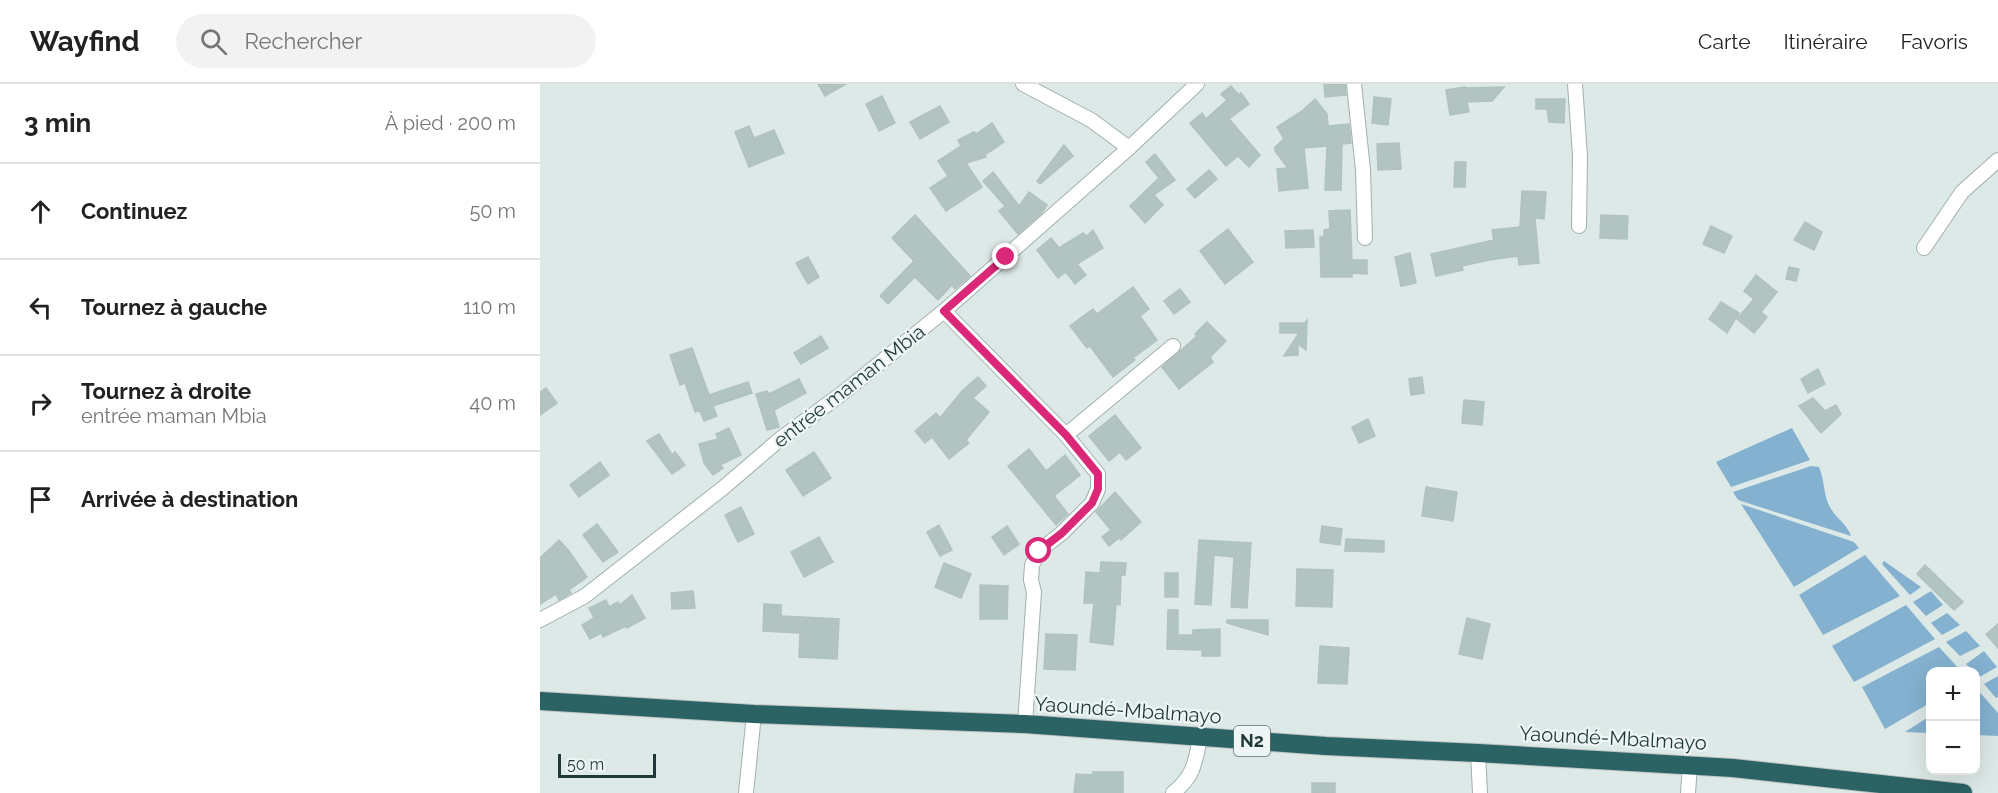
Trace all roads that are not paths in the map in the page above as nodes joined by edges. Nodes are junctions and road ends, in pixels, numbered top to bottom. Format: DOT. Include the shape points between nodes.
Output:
graph roads {
  1 [pos="1023,84"];
  2 [pos="1197,84"];
  3 [pos="1354,84"];
  4 [pos="1575,84"];
  5 [pos="1129,148"];
  6 [pos="1998,160"];
  7 [pos="1579,226"];
  8 [pos="1365,238"];
  9 [pos="1924,248"];
  10 [pos="944,311"];
  11 [pos="1173,346"];
  12 [pos="1066,435"];
  13 [pos="540,620"];
  14 [pos="540,701"];
  15 [pos="754,714"];
  16 [pos="1025,724"];
  17 [pos="1200,738"];
  18 [pos="1478,753"];
  19 [pos="1690,765"];
  20 [pos="746,793"];
  21 [pos="1173,793"];
  22 [pos="1480,793"];
  23 [pos="1689,793"];
  24 [pos="1963,793"];
  1 -- 5 [label="street" via="1091,120"];
  2 -- 5 [label="street, entrée maman Mbia"];
  3 -- 8 [label="street"];
  4 -- 7 [label="street"];
  5 -- 10 [label="street, entrée maman Mbia"];
  6 -- 9 [label="street" via="1962,192"];
  10 -- 12 [label="street"];
  10 -- 13 [label="street, entrée maman Mbia" via="585,596"];
  11 -- 12 [label="street"];
  12 -- 16 [label="street" via="1098,474 1098,489 1092,503 1039,551 1032,565 1034,592"];
  14 -- 15 [label="highway, Yaoundé-Mbalmayo / N2"];
  15 -- 16 [label="highway, Yaoundé-Mbalmayo / N2"];
  15 -- 20 [label="street"];
  16 -- 17 [label="highway, Yaoundé-Mbalmayo / N2"];
  17 -- 18 [label="highway, Yaoundé-Mbalmayo / N2"];
  17 -- 21 [label="street" via="1195,766 1186,782"];
  18 -- 19 [label="highway, Yaoundé-Mbalmayo / N2"];
  18 -- 22 [label="street"];
  19 -- 23 [label="street"];
  19 -- 24 [label="highway, Yaoundé-Mbalmayo / N2"];
}
